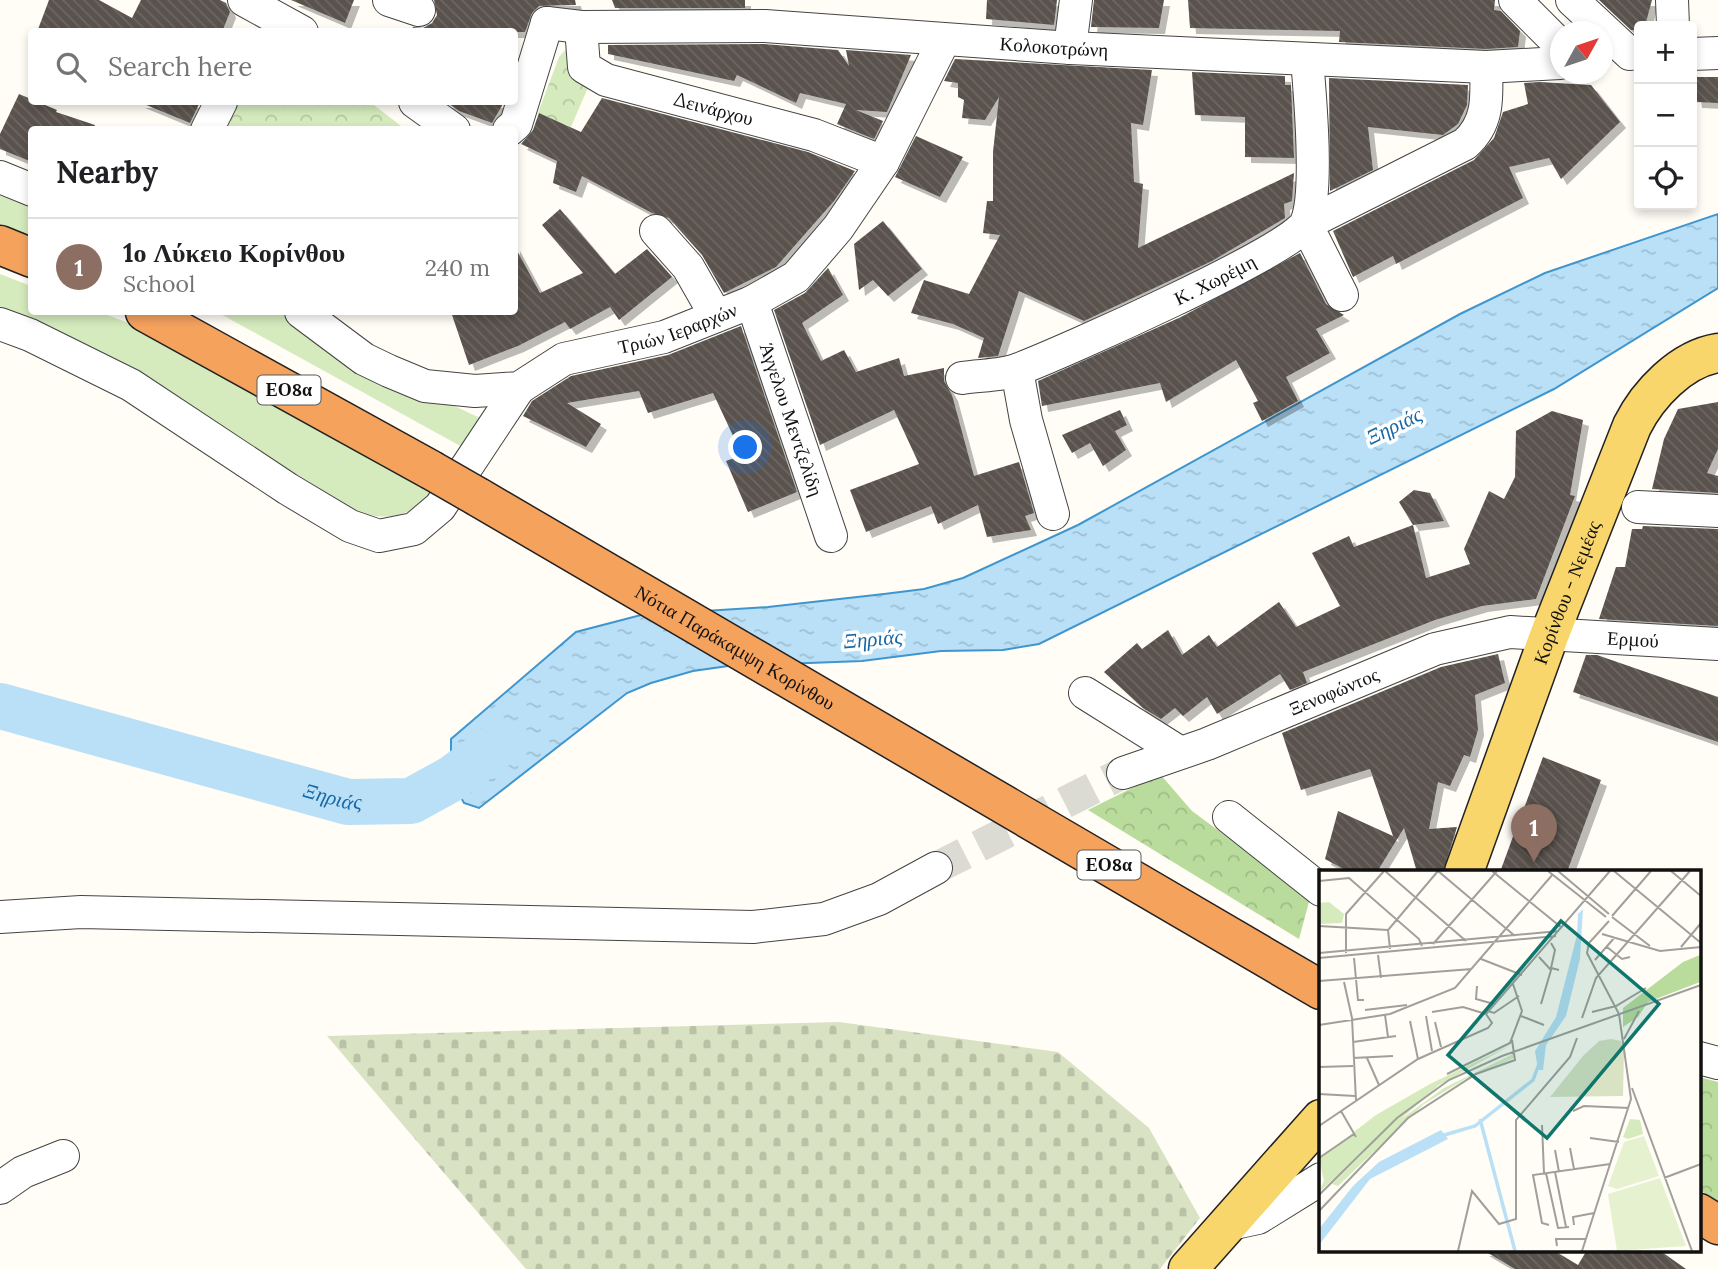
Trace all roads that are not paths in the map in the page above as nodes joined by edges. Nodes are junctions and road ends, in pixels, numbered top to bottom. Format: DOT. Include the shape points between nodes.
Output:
graph roads {
  1 [pos="389,0"];
  2 [pos="1076,0"];
  3 [pos="1515,0"];
  4 [pos="1572,0"];
  5 [pos="1672,0"];
  6 [pos="419,10"];
  7 [pos="542,12"];
  8 [pos="664,13"];
  9 [pos="254,14"];
  10 [pos="1673,21"];
  11 [pos="581,27"];
  12 [pos="291,28"];
  13 [pos="1550,35"];
  14 [pos="944,40"];
  15 [pos="1070,48"];
  16 [pos="1718,53"];
  17 [pos="1697,54"];
  18 [pos="1624,56"];
  19 [pos="1307,60"];
  20 [pos="1550,64"];
  21 [pos="1486,67"];
  22 [pos="219,105"];
  23 [pos="419,105"];
  24 [pos="209,126"];
  25 [pos="448,126"];
  26 [pos="514,126"];
  27 [pos="883,162"];
  28 [pos="0,177"];
  29 [pos="28,188"];
  30 [pos="1306,224"];
  31 [pos="656,231"];
  32 [pos="0,245"];
  33 [pos="28,256"];
  34 [pos="1342,295"];
  35 [pos="752,302"];
  36 [pos="150,315"];
  37 [pos="305,315"];
  38 [pos="716,316"];
  39 [pos="0,324"];
  40 [pos="1718,353"];
  41 [pos="1017,370"];
  42 [pos="962,378"];
  43 [pos="519,388"];
  44 [pos="1638,508"];
  45 [pos="1718,511"];
  46 [pos="1053,514"];
  47 [pos="831,536"];
  48 [pos="1549,636"];
  49 [pos="1718,644"];
  50 [pos="1085,693"];
  51 [pos="1179,752"];
  52 [pos="1123,773"];
  53 [pos="1228,817"];
  54 [pos="936,868"];
  55 [pos="1465,870"];
  56 [pos="1319,888"];
  57 [pos="0,917"];
  58 [pos="1313,986"];
  59 [pos="1700,1058"];
  60 [pos="1718,1063"];
  61 [pos="1319,1121"];
  62 [pos="63,1156"];
  63 [pos="1319,1180"];
  64 [pos="0,1188"];
  65 [pos="1700,1214"];
  66 [pos="1230,1224"];
  67 [pos="1718,1225"];
  68 [pos="1188,1269"];
  1 -- 6 [label="street"];
  2 -- 15 [label="street"];
  3 -- 13 [label="street"];
  4 -- 18 [label="street"];
  5 -- 10 [label="street"];
  7 -- 11 [label="street, Κολοκοτρώνη"];
  7 -- 26 [label="street"];
  8 -- 11 [label="street, Κολοκοτρώνη"];
  8 -- 14 [label="street, Κολοκοτρώνη"];
  9 -- 12 [label="street"];
  11 -- 27 [label="street, Δεινάρχου" via="584,67 606,80 801,132"];
  14 -- 15 [label="street, Κολοκοτρώνη"];
  14 -- 27 [label="street, Τριών Ιεραρχών"];
  15 -- 19 [label="street, Κολοκοτρώνη"];
  16 -- 17 [label="street"];
  19 -- 21 [label="street, Κολοκοτρώνη"];
  19 -- 30 [label="street" via="1312,116"];
  20 -- 21 [label="street, Κολοκοτρώνη"];
  21 -- 30 [label="street, Κ. Χωρέμη" via="1484,119 1479,132 1410,174"];
  22 -- 24 [label="street"];
  23 -- 25 [label="street"];
  27 -- 35 [label="street, Τριών Ιεραρχών" via="838,228 796,277"];
  28 -- 29 [label="street"];
  30 -- 34 [label="street"];
  30 -- 41 [label="street, Κ. Χωρέμη" via="1291,240 1220,277"];
  31 -- 38 [label="street" via="688,267"];
  32 -- 33 [label="highway"];
  35 -- 38 [label="street, Τριών Ιεραρχών"];
  35 -- 47 [label="street, Άγγελου Μεντζελίδη"];
  36 -- 58 [label="highway, Νότια Παράκαμψη Κορίνθου / ΕΟ8α, bridge" via="589,561"];
  37 -- 43 [label="street, Τριών Ιεραρχών" via="364,359 425,386 475,391"];
  38 -- 43 [label="street, Τριών Ιεραρχών" via="664,337 564,359"];
  39 -- 43 [label="street" via="131,385 319,508 379,536 414,529 440,507"];
  40 -- 48 [label="main road, Κορίνθου - Νεμέας" via="1679,372 1644,403 1598,504"];
  41 -- 42 [label="street, Κ. Χωρέμη"];
  41 -- 46 [label="street"];
  44 -- 45 [label="street"];
  48 -- 49 [label="street, Ερμού"];
  48 -- 51 [label="street, Ξενοφώντος" via="1510,632 1435,649"];
  48 -- 55 [label="main road, Κορίνθου - Νεμέας"];
  50 -- 51 [label="street"];
  51 -- 52 [label="street, Ξενοφώντος"];
  53 -- 56 [label="street"];
  54 -- 57 [label="street" via="879,899 824,919 753,926 81,912"];
  59 -- 60 [label="street"];
  61 -- 66 [label="main road"];
  62 -- 64 [label="street" via="23,1172"];
  63 -- 66 [label="street" via="1258,1218"];
  65 -- 67 [label="highway"];
  66 -- 68 [label="main road"];
}
